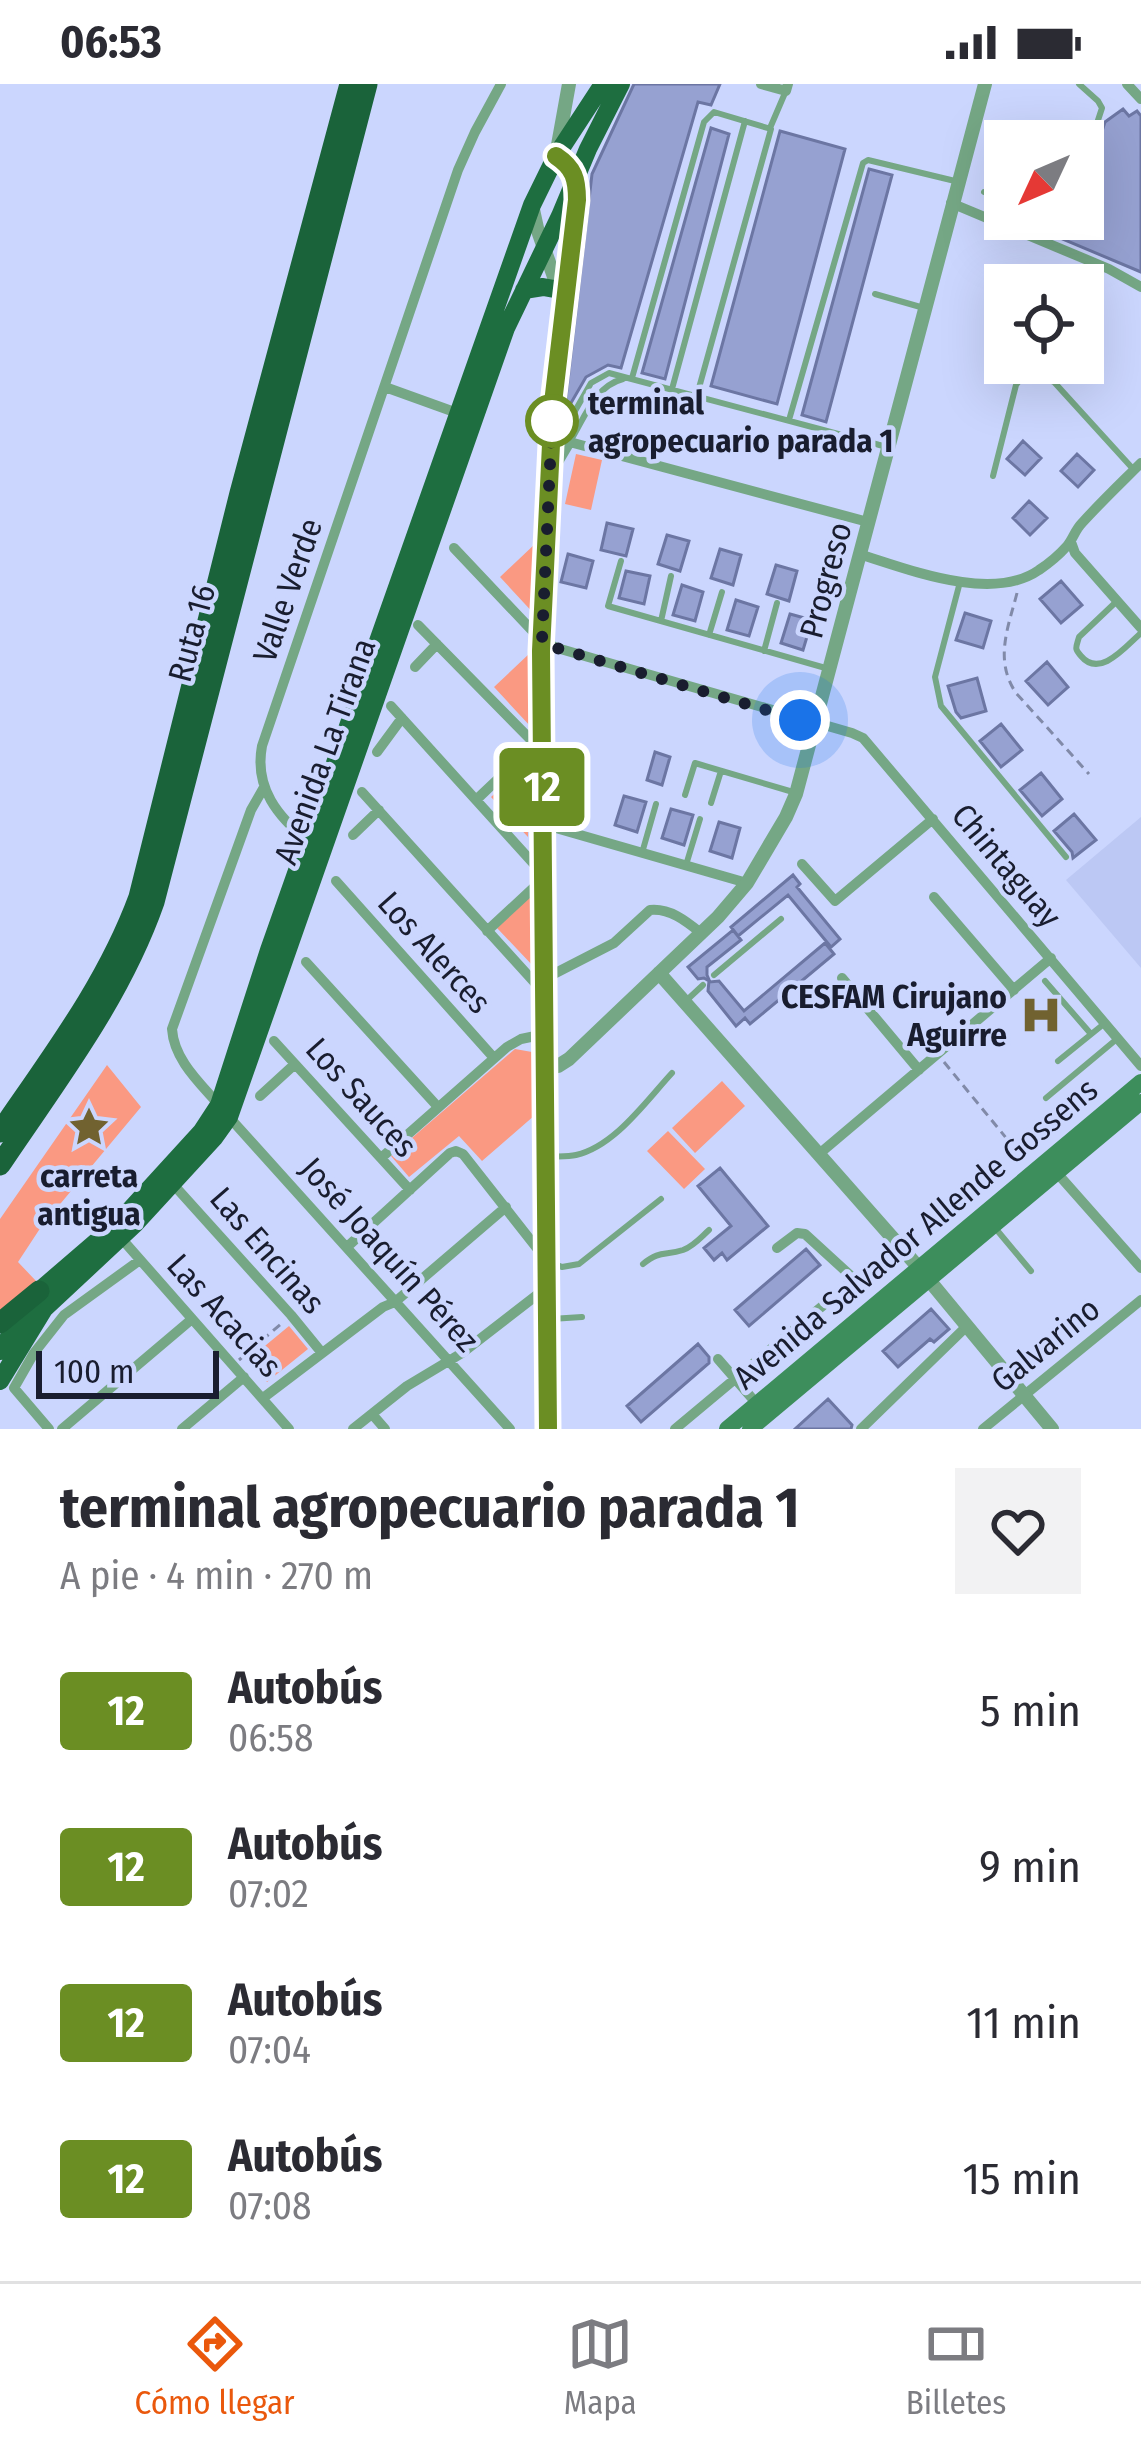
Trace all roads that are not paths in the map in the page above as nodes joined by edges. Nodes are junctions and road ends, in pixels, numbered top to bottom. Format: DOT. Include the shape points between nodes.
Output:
graph roads {
  1 [pos="350,84"];
  2 [pos="368,84"];
  3 [pos="501,84"];
  4 [pos="569,84"];
  5 [pos="603,84"];
  6 [pos="620,84"];
  7 [pos="761,84"];
  8 [pos="985,84"];
  9 [pos="1079,84"];
  10 [pos="1127,84"];
  11 [pos="787,88"];
  12 [pos="1141,99"];
  13 [pos="1098,120"];
  14 [pos="745,121"];
  15 [pos="770,128"];
  16 [pos="556,156"];
  17 [pos="576,178"];
  18 [pos="957,182"];
  19 [pos="951,203"];
  20 [pos="532,206"];
  21 [pos="545,249"];
  22 [pos="1141,286"];
  23 [pos="524,290"];
  24 [pos="875,294"];
  25 [pos="562,299"];
  26 [pos="924,308"];
  27 [pos="632,378"];
  28 [pos="385,387"];
  29 [pos="672,388"];
  30 [pos="697,395"];
  31 [pos="467,416"];
  32 [pos="789,420"];
  33 [pos="560,439"];
  34 [pos="887,447"];
  35 [pos="1137,467"];
  36 [pos="993,476"];
  37 [pos="868,522"];
  38 [pos="1071,542"];
  39 [pos="454,548"];
  40 [pos="860,554"];
  41 [pos="621,561"];
  42 [pos="670,576"];
  43 [pos="960,582"];
  44 [pos="722,592"];
  45 [pos="1117,601"];
  46 [pos="777,603"];
  47 [pos="661,621"];
  48 [pos="418,625"];
  49 [pos="1141,631"];
  50 [pos="709,635"];
  51 [pos="542,640"];
  52 [pos="436,644"];
  53 [pos="764,651"];
  54 [pos="415,667"];
  55 [pos="829,669"];
  56 [pos="391,706"];
  57 [pos="402,718"];
  58 [pos="815,724"];
  59 [pos="538,744"];
  60 [pos="377,752"];
  61 [pos="721,771"];
  62 [pos="263,789"];
  63 [pos="362,792"];
  64 [pos="796,794"];
  65 [pos="685,795"];
  66 [pos="476,800"];
  67 [pos="711,803"];
  68 [pos="656,804"];
  69 [pos="379,810"];
  70 [pos="700,818"];
  71 [pos="932,819"];
  72 [pos="542,824"];
  73 [pos="353,835"];
  74 [pos="315,844"];
  75 [pos="642,853"];
  76 [pos="1066,857"];
  77 [pos="802,864"];
  78 [pos="686,865"];
  79 [pos="542,877"];
  80 [pos="336,881"];
  81 [pos="747,883"];
  82 [pos="934,897"];
  83 [pos="781,919"];
  84 [pos="487,931"];
  85 [pos="701,933"];
  86 [pos="1051,958"];
  87 [pos="305,962"];
  88 [pos="659,973"];
  89 [pos="714,976"];
  90 [pos="842,978"];
  91 [pos="1045,981"];
  92 [pos="703,986"];
  93 [pos="545,987"];
  94 [pos="1014,990"];
  95 [pos="684,1002"];
  96 [pos="1105,1023"];
  97 [pos="545,1034"];
  98 [pos="1090,1034"];
  99 [pos="1118,1038"];
  100 [pos="274,1041"];
  101 [pos="494,1058"];
  102 [pos="1058,1061"];
  103 [pos="295,1064"];
  104 [pos="1141,1066"];
  105 [pos="546,1069"];
  106 [pos="919,1070"];
  107 [pos="673,1073"];
  108 [pos="1141,1082"];
  109 [pos="260,1096"];
  110 [pos="1046,1098"];
  111 [pos="1141,1102"];
  112 [pos="438,1108"];
  113 [pos="224,1111"];
  114 [pos="0,1132"];
  115 [pos="819,1154"];
  116 [pos="546,1157"];
  117 [pos="381,1158"];
  118 [pos="0,1165"];
  119 [pos="1057,1173"];
  120 [pos="172,1183"];
  121 [pos="410,1190"];
  122 [pos="661,1198"];
  123 [pos="506,1208"];
  124 [pos="994,1226"];
  125 [pos="710,1230"];
  126 [pos="121,1238"];
  127 [pos="346,1247"];
  128 [pos="777,1248"];
  129 [pos="140,1260"];
  130 [pos="547,1261"];
  131 [pos="643,1264"];
  132 [pos="1141,1268"];
  133 [pos="1031,1271"];
  134 [pos="924,1274"];
  135 [pos="546,1288"];
  136 [pos="39,1292"];
  137 [pos="1141,1300"];
  138 [pos="394,1302"];
  139 [pos="582,1317"];
  140 [pos="193,1318"];
  141 [pos="548,1319"];
  142 [pos="0,1323"];
  143 [pos="967,1326"];
  144 [pos="0,1351"];
  145 [pos="322,1353"];
  146 [pos="718,1359"];
  147 [pos="449,1360"];
  148 [pos="244,1377"];
  149 [pos="734,1378"];
  150 [pos="7,1384"];
  151 [pos="1024,1395"];
  152 [pos="263,1398"];
  153 [pos="372,1414"];
  154 [pos="195,1418"];
  155 [pos="758,1420"];
  156 [pos="46,1428"];
  157 [pos="62,1429"];
  158 [pos="182,1429"];
  159 [pos="204,1429"];
  160 [pos="289,1429"];
  161 [pos="353,1429"];
  162 [pos="385,1429"];
  163 [pos="509,1429"];
  164 [pos="548,1429"];
  165 [pos="675,1429"];
  166 [pos="727,1429"];
  167 [pos="861,1429"];
  168 [pos="983,1429"];
  169 [pos="1052,1429"];
  1 -- 114 [label="highway, Ruta 16" via="139,897 94,994"];
  2 -- 118 [label="highway, Ruta 16" via="154,902 107,1006"];
  3 -- 28 [label="street, Valle Verde" via="458,170"];
  4 -- 16 [label="street"];
  5 -- 16 [label="highway, Avenida La Tirana"];
  6 -- 17 [label="highway, Avenida La Tirana"];
  7 -- 11 [label="street"];
  8 -- 18 [label="street, Progreso"];
  9 -- 13 [label="lane" via="1102,108"];
  10 -- 12 [label="street"];
  11 -- 15 [label="lane"];
  14 -- 15 [label="lane"];
  14 -- 27 [label="lane" via="713,112 704,122"];
  14 -- 29 [label="lane"];
  15 -- 30 [label="lane"];
  16 -- 17 [label="street"];
  16 -- 20 [label="highway, Avenida La Tirana"];
  17 -- 21 [label="highway, Avenida La Tirana"];
  17 -- 25 [label="street"];
  18 -- 19 [label="street, Progreso"];
  18 -- 32 [label="lane" via="863,164"];
  19 -- 22 [label="street"];
  19 -- 26 [label="street, Progreso"];
  20 -- 21 [label="street"];
  20 -- 31 [label="highway, Avenida La Tirana"];
  21 -- 23 [label="highway, Avenida La Tirana"];
  21 -- 25 [label="street"];
  23 -- 25 [label="highway" via="543,287"];
  23 -- 31 [label="highway, Avenida La Tirana"];
  24 -- 26 [label="lane"];
  25 -- 33 [label="street"];
  26 -- 34 [label="street, Progreso"];
  27 -- 29 [label="lane"];
  27 -- 33 [label="lane" via="608,384"];
  28 -- 31 [label="street"];
  28 -- 62 [label="street, Valle Verde" via="262,746"];
  29 -- 30 [label="lane"];
  30 -- 32 [label="lane"];
  31 -- 74 [label="highway, Avenida La Tirana"];
  32 -- 34 [label="lane"];
  33 -- 37 [label="street"];
  33 -- 51 [label="street" via="549,477"];
  34 -- 37 [label="street, Progreso"];
  35 -- 36 [label="lane" via="1054,382 1031,373 1016,385"];
  35 -- 38 [label="street"];
  37 -- 40 [label="street, Progreso"];
  38 -- 43 [label="street" via="1021,580"];
  38 -- 45 [label="street"];
  39 -- 51 [label="street"];
  40 -- 43 [label="street"];
  40 -- 55 [label="street, Progreso"];
  41 -- 47 [label="lane" via="608,606"];
  42 -- 47 [label="lane"];
  43 -- 76 [label="lane" via="935,676 941,706"];
  44 -- 50 [label="lane"];
  45 -- 49 [label="street"];
  45 -- 49 [label="lane" via="1079,638 1078,653 1106,663"];
  46 -- 53 [label="lane"];
  47 -- 50 [label="lane"];
  48 -- 52 [label="street"];
  50 -- 53 [label="lane"];
  51 -- 58 [label="street, Chintaguay"];
  51 -- 59 [label="street"];
  52 -- 54 [label="street"];
  52 -- 59 [label="street"];
  53 -- 55 [label="lane"];
  55 -- 58 [label="street, Progreso"];
  56 -- 57 [label="street"];
  57 -- 60 [label="street"];
  57 -- 66 [label="street"];
  58 -- 64 [label="street, Progreso"];
  58 -- 71 [label="street, Chintaguay" via="868,742"];
  59 -- 66 [label="street"];
  59 -- 72 [label="street"];
  61 -- 64 [label="lane"];
  61 -- 65 [label="lane" via="694,763"];
  61 -- 67 [label="lane"];
  62 -- 74 [label="street"];
  62 -- 113 [label="street, Valle Verde" via="172,1029 184,1062"];
  63 -- 69 [label="street"];
  64 -- 81 [label="street, Progreso"];
  66 -- 79 [label="street"];
  68 -- 75 [label="lane"];
  69 -- 73 [label="street"];
  69 -- 84 [label="street"];
  70 -- 78 [label="lane"];
  71 -- 77 [label="street" via="835,901"];
  71 -- 86 [label="street, Chintaguay"];
  72 -- 75 [label="street"];
  72 -- 79 [label="street"];
  74 -- 113 [label="highway, Avenida La Tirana"];
  75 -- 78 [label="street"];
  78 -- 81 [label="street"];
  79 -- 84 [label="street"];
  79 -- 93 [label="street"];
  80 -- 101 [label="street, Los Alerces"];
  81 -- 85 [label="street, Progreso"];
  82 -- 94 [label="street"];
  83 -- 89 [label="lane"];
  84 -- 93 [label="street"];
  85 -- 88 [label="street, Progreso"];
  85 -- 93 [label="street" via="650,910"];
  86 -- 94 [label="street"];
  86 -- 96 [label="street, Chintaguay"];
  87 -- 112 [label="street"];
  88 -- 95 [label="street"];
  88 -- 105 [label="street, Progreso" via="569,1059"];
  90 -- 106 [label="street"];
  91 -- 98 [label="lane"];
  92 -- 95 [label="lane"];
  93 -- 97 [label="street"];
  94 -- 106 [label="street"];
  95 -- 115 [label="street"];
  96 -- 98 [label="lane"];
  96 -- 99 [label="street, Chintaguay"];
  97 -- 101 [label="street"];
  97 -- 105 [label="street"];
  98 -- 102 [label="lane"];
  99 -- 104 [label="street, Chintaguay"];
  99 -- 110 [label="lane"];
  100 -- 103 [label="street, Los Sauces"];
  101 -- 112 [label="street"];
  103 -- 109 [label="street"];
  103 -- 117 [label="street, Los Sauces"];
  105 -- 116 [label="street"];
  106 -- 115 [label="street"];
  107 -- 116 [label="lane" via="599,1145"];
  108 -- 134 [label="main road, Avenida Salvador Allende Gossens"];
  111 -- 119 [label="main road, Avenida Salvador Allende Gossens"];
  112 -- 117 [label="street"];
  113 -- 120 [label="highway, Avenida La Tirana" via="214,1138"];
  113 -- 127 [label="street, José Joaquín Pérez"];
  113 -- 136 [label="highway, Avenida La Tirana"];
  115 -- 134 [label="street"];
  116 -- 130 [label="street"];
  117 -- 121 [label="street, Los Sauces"];
  119 -- 124 [label="main road, Avenida Salvador Allende Gossens"];
  119 -- 132 [label="street"];
  120 -- 126 [label="highway, Avenida La Tirana"];
  120 -- 145 [label="street, Las Encinas"];
  121 -- 123 [label="street" via="456,1151"];
  121 -- 127 [label="street"];
  122 -- 130 [label="lane" via="579,1264"];
  123 -- 130 [label="street"];
  123 -- 138 [label="street"];
  124 -- 133 [label="lane"];
  124 -- 134 [label="main road, Avenida Salvador Allende Gossens"];
  125 -- 131 [label="lane" via="690,1247"];
  126 -- 129 [label="street, Las Acacias"];
  126 -- 150 [label="highway, Avenida La Tirana" via="44,1309"];
  127 -- 138 [label="street, José Joaquín Pérez"];
  128 -- 149 [label="street" via="805,1234 850,1283"];
  129 -- 140 [label="street, Las Acacias"];
  129 -- 150 [label="street" via="64,1315"];
  130 -- 135 [label="street"];
  134 -- 143 [label="street"];
  134 -- 155 [label="main road, Avenida Salvador Allende Gossens"];
  135 -- 141 [label="street"];
  135 -- 147 [label="street"];
  136 -- 142 [label="highway"];
  136 -- 144 [label="highway, Avenida La Tirana"];
  137 -- 151 [label="street, Galvarino"];
  138 -- 145 [label="street"];
  138 -- 147 [label="street, José Joaquín Pérez"];
  139 -- 141 [label="lane"];
  140 -- 148 [label="street, Las Acacias"];
  140 -- 157 [label="street"];
  141 -- 164 [label="street"];
  143 -- 151 [label="street"];
  143 -- 167 [label="street"];
  145 -- 152 [label="street"];
  146 -- 149 [label="street"];
  147 -- 153 [label="street"];
  147 -- 163 [label="street, José Joaquín Pérez"];
  148 -- 152 [label="street, Las Acacias"];
  148 -- 154 [label="street"];
  149 -- 155 [label="street"];
  149 -- 165 [label="street"];
  150 -- 156 [label="street"];
  151 -- 168 [label="street, Galvarino"];
  151 -- 169 [label="street"];
  152 -- 160 [label="street, Las Acacias"];
  153 -- 161 [label="street"];
  153 -- 162 [label="street"];
  154 -- 158 [label="street"];
  154 -- 159 [label="street"];
  155 -- 166 [label="main road, Avenida Salvador Allende Gossens"];
}
